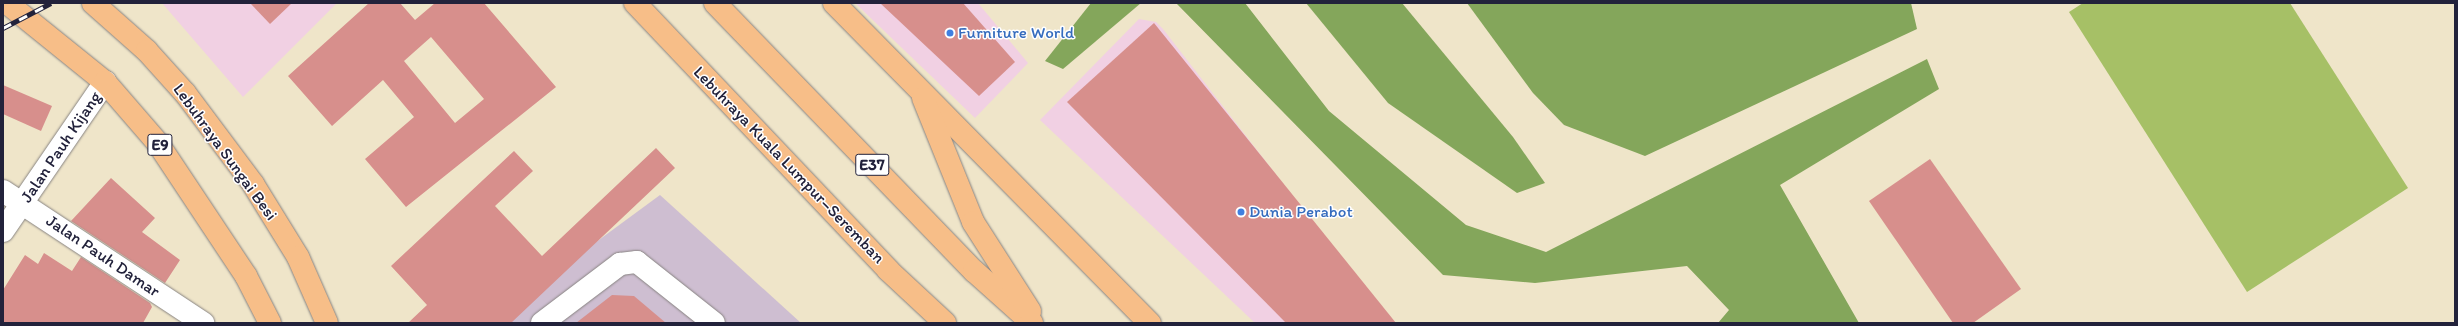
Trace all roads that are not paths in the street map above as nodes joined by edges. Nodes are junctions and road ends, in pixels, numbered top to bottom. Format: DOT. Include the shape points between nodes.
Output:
graph roads {
  1 [pos="7,3"];
  2 [pos="93,3"];
  3 [pos="635,3"];
  4 [pos="715,3"];
  5 [pos="834,3"];
  6 [pos="105,82"];
  7 [pos="919,89"];
  8 [pos="3,191"];
  9 [pos="23,202"];
  10 [pos="3,231"];
  11 [pos="203,323"];
  12 [pos="270,323"];
  13 [pos="328,323"];
  14 [pos="542,323"];
  15 [pos="714,323"];
  16 [pos="945,323"];
  17 [pos="1032,323"];
  18 [pos="1037,323"];
  19 [pos="1150,323"];
  1 -- 6 [label="highway, E9"];
  2 -- 13 [label="highway, Lebuhraya Sungai Besi" via="147,51 185,93 253,184 298,257"];
  3 -- 16 [label="highway, Lebuhraya Kuala Lumpur–Seremban" via="888,270"];
  4 -- 17 [label="highway, E37" via="974,271"];
  5 -- 7 [label="highway"];
  6 -- 9 [label="street, Jalan Pauh Kijang"];
  6 -- 12 [label="highway, E9" via="158,142 246,276"];
  7 -- 18 [label="highway" via="973,222"];
  7 -- 19 [label="highway"];
  8 -- 9 [label="street, Jalan Pauh Damar"];
  9 -- 10 [label="street, Jalan Pauh Kijang"];
  9 -- 11 [label="street, Jalan Pauh Damar"];
  14 -- 15 [label="street" via="620,264 637,262"];
}
